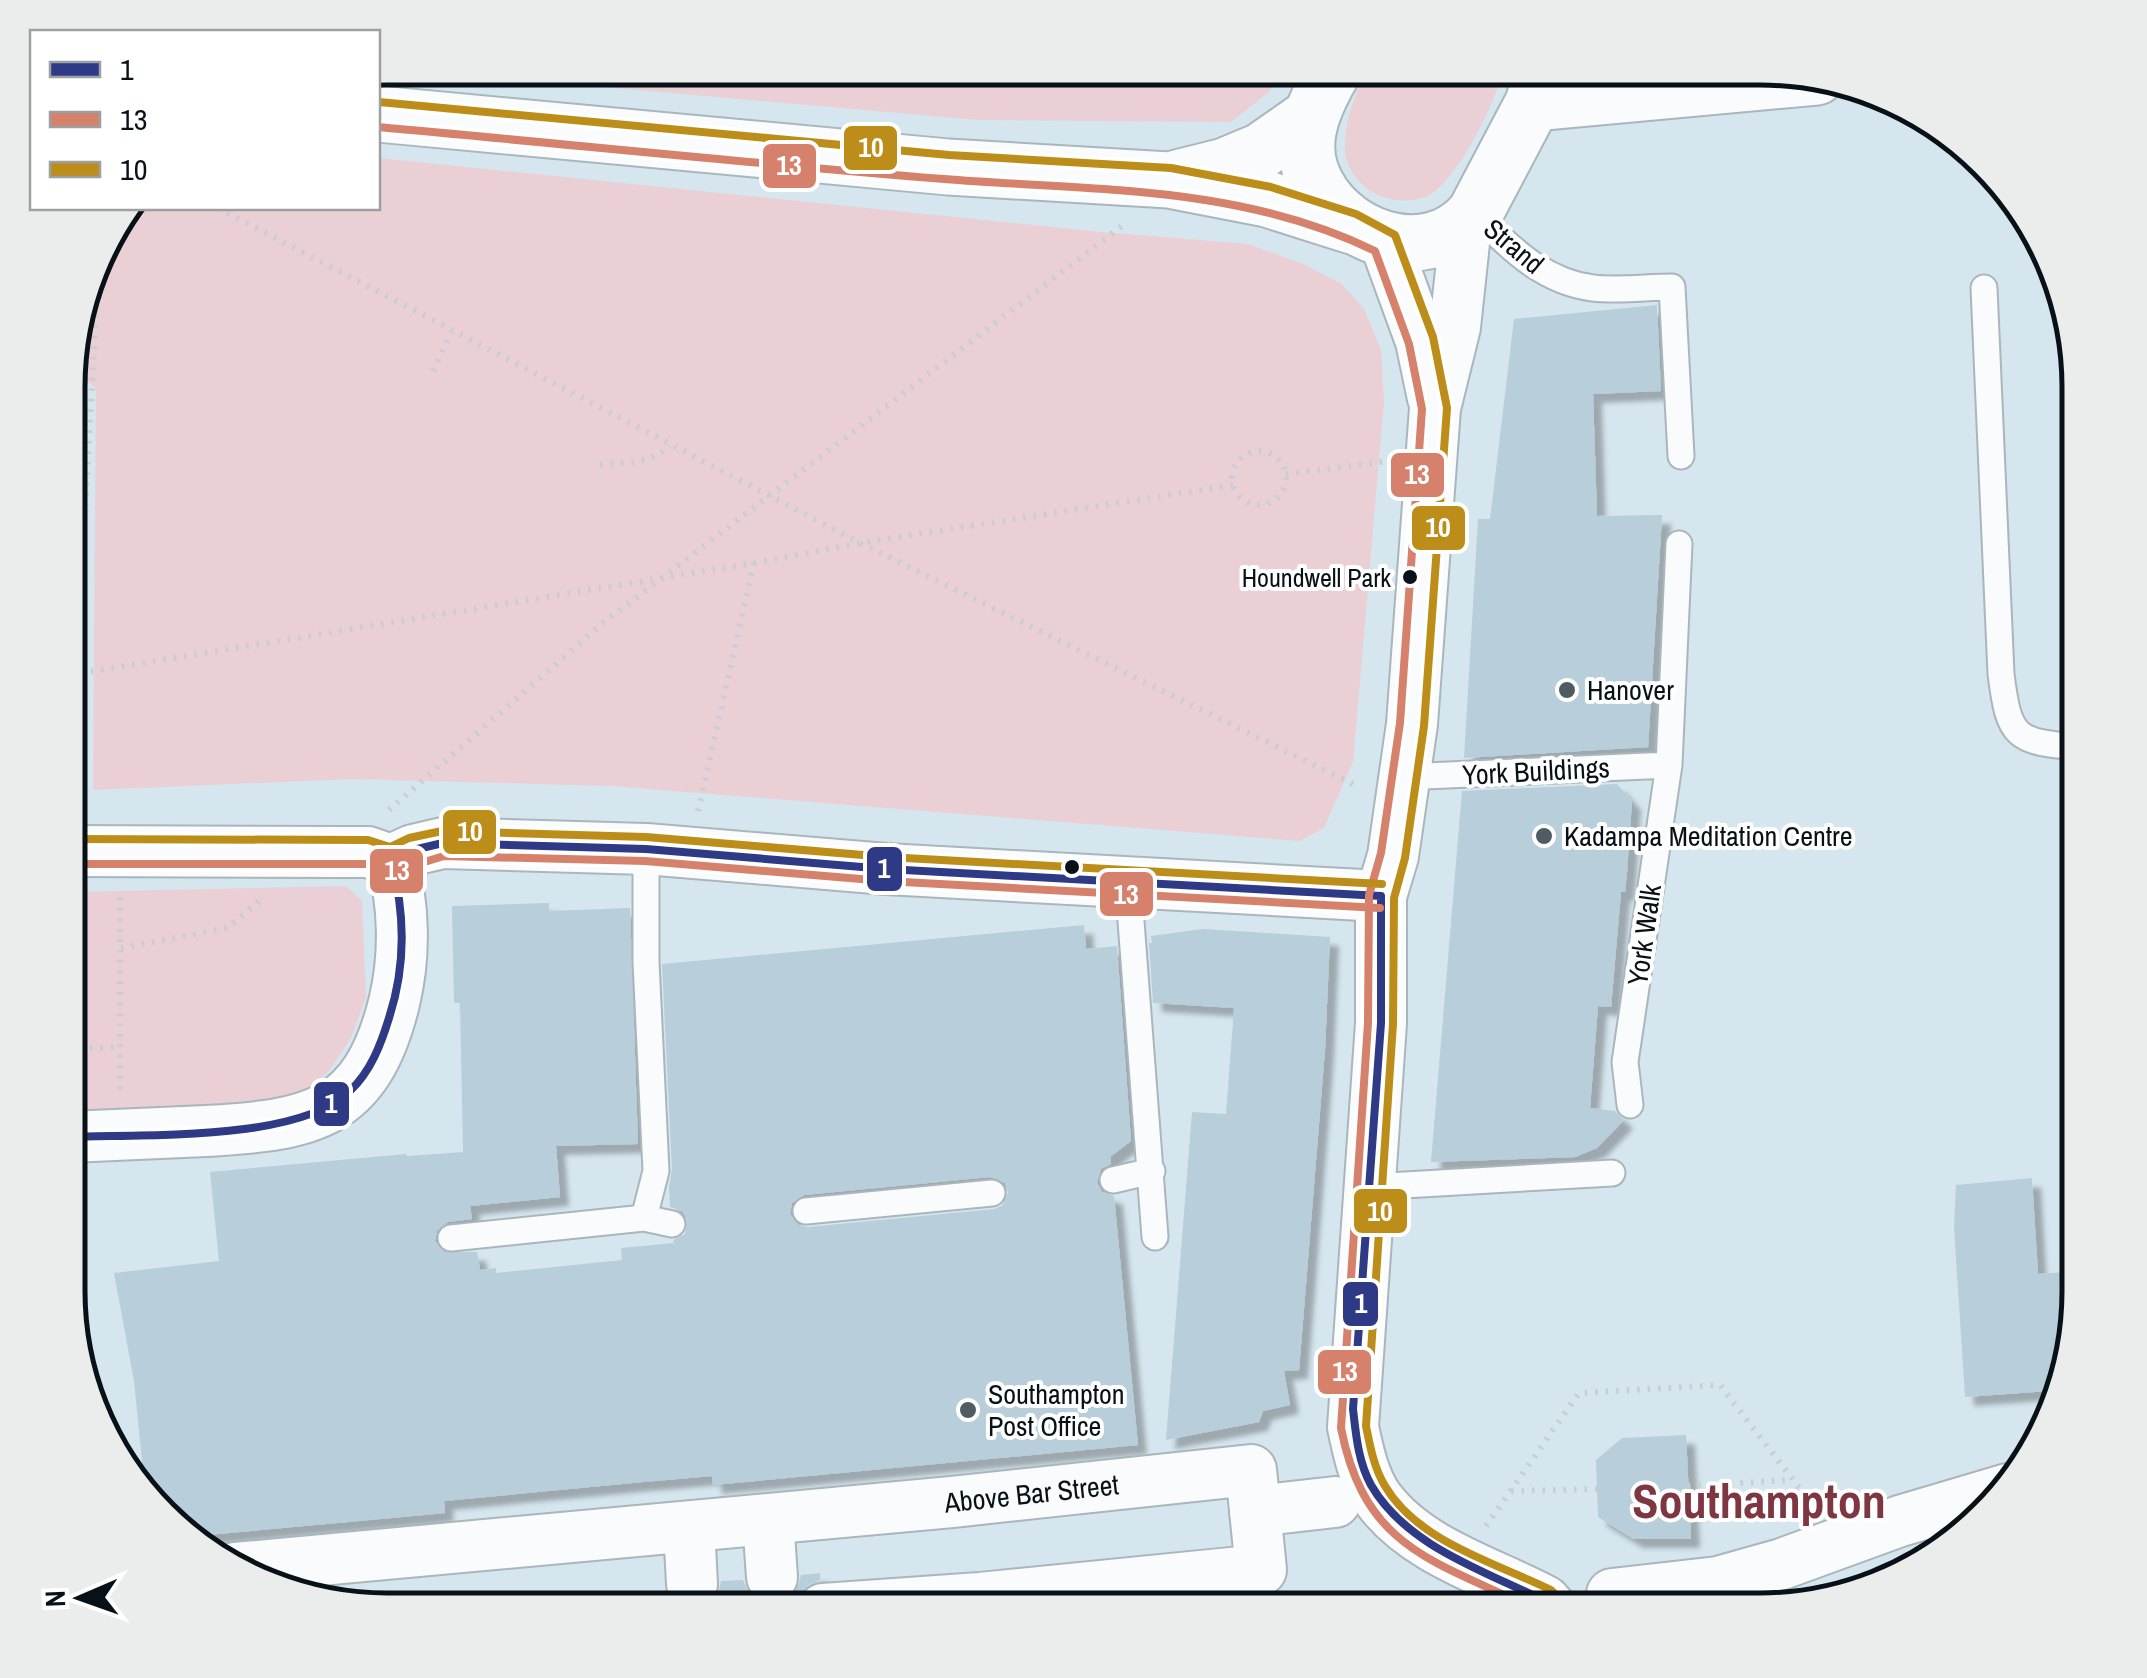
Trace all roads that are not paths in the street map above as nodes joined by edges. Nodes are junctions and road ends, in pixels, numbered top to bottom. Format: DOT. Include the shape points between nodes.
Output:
graph roads {
  1 [pos="1326,86"];
  2 [pos="1538,86"];
  3 [pos="380,114"];
  4 [pos="1311,116"];
  5 [pos="1150,178"];
  6 [pos="1471,219"];
  7 [pos="1369,234"];
  8 [pos="1984,288"];
  9 [pos="1433,432"];
  10 [pos="1680,456"];
  11 [pos="1679,544"];
  12 [pos="2062,746"];
  13 [pos="1669,765"];
  14 [pos="1402,792"];
  15 [pos="646,849"];
  16 [pos="86,850"];
  17 [pos="380,856"];
  18 [pos="1128,882"];
  19 [pos="1380,896"];
  20 [pos="1630,1106"];
  21 [pos="86,1136"];
  22 [pos="1152,1171"];
  23 [pos="1612,1174"];
  24 [pos="1112,1180"];
  25 [pos="1370,1187"];
  26 [pos="992,1193"];
  27 [pos="806,1211"];
  28 [pos="644,1218"];
  29 [pos="672,1224"];
  30 [pos="1156,1236"];
  31 [pos="451,1238"];
  32 [pos="1980,1497"];
  33 [pos="1357,1501"];
  34 [pos="1255,1512"];
  35 [pos="768,1520"];
  36 [pos="689,1527"];
  37 [pos="262,1566"];
  38 [pos="772,1577"];
  39 [pos="692,1584"];
  40 [pos="1035,1592"];
  41 [pos="1524,1593"];
  42 [pos="1622,1593"];
  1 -- 4 [label="street"];
  2 -- 6 [label="street"];
  3 -- 5 [label="street" via="948,167"];
  4 -- 5 [label="street" via="1262,151 1224,166"];
  4 -- 7 [label="street" via="1311,172 1325,196"];
  5 -- 7 [label="street" via="1268,199"];
  6 -- 7 [label="street" via="1447,236 1422,242"];
  6 -- 9 [label="street"];
  6 -- 10 [label="lane, Strand" via="1551,277 1593,288 1672,287"];
  7 -- 9 [label="street" via="1421,341"];
  8 -- 12 [label="lane" via="2006,713 2018,734"];
  9 -- 14 [label="street"];
  11 -- 13 [label="lane, York Walk"];
  13 -- 14 [label="lane, York Buildings"];
  13 -- 20 [label="lane, York Walk" via="1625,1062"];
  14 -- 19 [label="street"];
  15 -- 17 [label="street" via="444,843"];
  15 -- 18 [label="street"];
  15 -- 28 [label="lane" via="656,1171"];
  16 -- 17 [label="street"];
  17 -- 21 [label="street" via="400,894 400,979 376,1058 346,1096 300,1122"];
  18 -- 19 [label="street"];
  18 -- 22 [label="lane"];
  19 -- 25 [label="street" via="1382,1023"];
  22 -- 24 [label="lane"];
  22 -- 30 [label="lane"];
  23 -- 25 [label="lane"];
  25 -- 33 [label="street" via="1353,1427 1365,1472"];
  26 -- 27 [label="lane"];
  28 -- 29 [label="lane"];
  28 -- 31 [label="lane"];
  32 -- 42 [label="street" via="1718,1582"];
  33 -- 34 [label="street"];
  33 -- 41 [label="street"];
  34 -- 35 [label="street, Above Bar Street" via="1251,1470"];
  34 -- 40 [label="street, Above Bar Street" via="1261,1570"];
  35 -- 36 [label="street, Above Bar Street"];
  35 -- 38 [label="street"];
  36 -- 37 [label="street, Above Bar Street"];
  36 -- 39 [label="street"];
}
